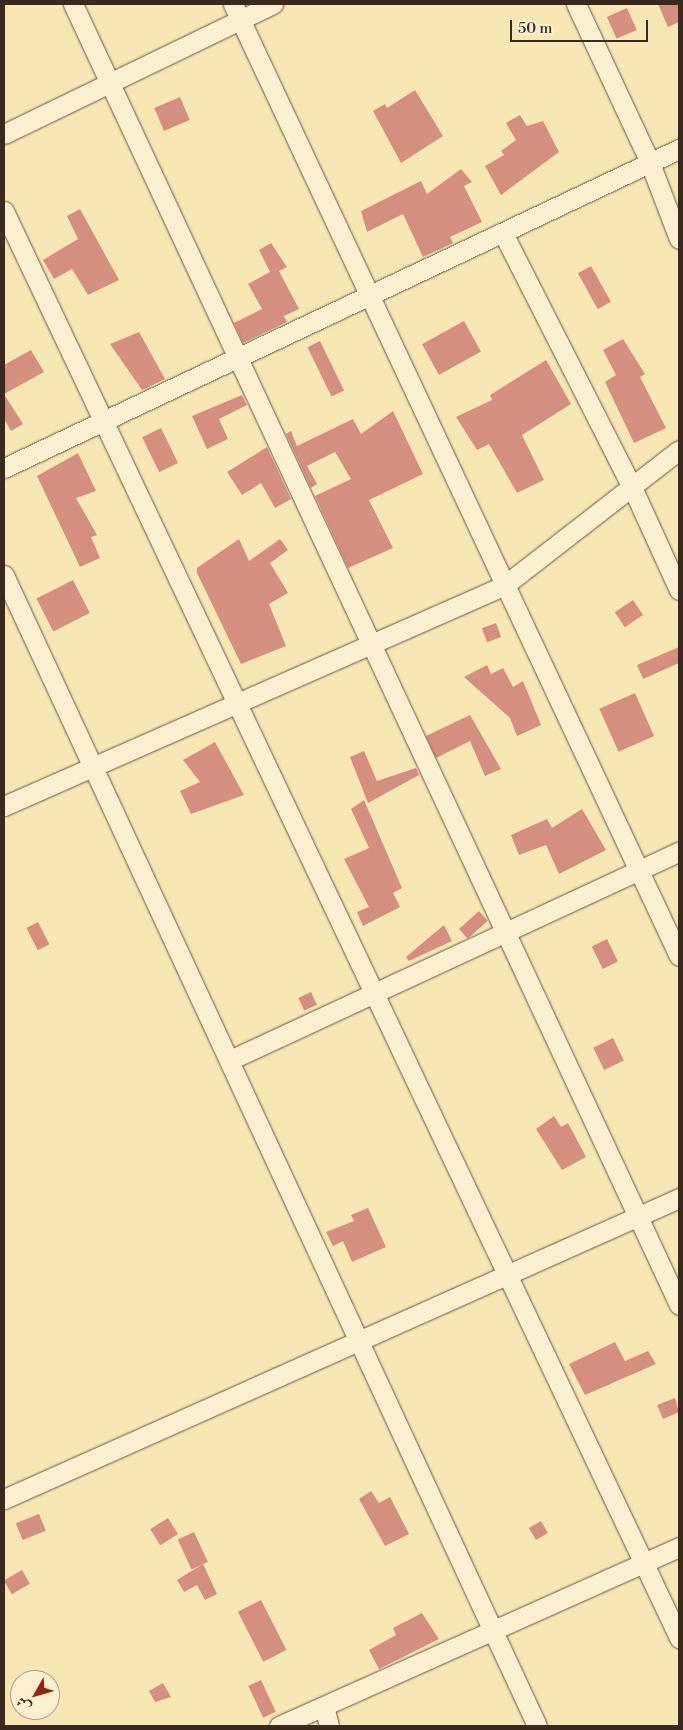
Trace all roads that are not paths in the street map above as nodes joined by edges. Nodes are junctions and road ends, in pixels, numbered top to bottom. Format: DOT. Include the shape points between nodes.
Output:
graph roads {
  1 [pos="73,4"];
  2 [pos="273,4"];
  3 [pos="576,4"];
  4 [pos="236,12"];
  5 [pos="110,82"];
  6 [pos="4,134"];
  7 [pos="679,149"];
  8 [pos="650,163"];
  9 [pos="4,211"];
  10 [pos="503,233"];
  11 [pos="679,239"];
  12 [pos="370,296"];
  13 [pos="238,358"];
  14 [pos="104,421"];
  15 [pos="679,450"];
  16 [pos="4,468"];
  17 [pos="632,487"];
  18 [pos="4,575"];
  19 [pos="506,585"];
  20 [pos="679,590"];
  21 [pos="371,643"];
  22 [pos="238,703"];
  23 [pos="93,767"];
  24 [pos="4,806"];
  25 [pos="679,852"];
  26 [pos="640,871"];
  27 [pos="506,932"];
  28 [pos="679,956"];
  29 [pos="376,993"];
  30 [pos="230,1060"];
  31 [pos="679,1198"];
  32 [pos="639,1216"];
  33 [pos="509,1274"];
  34 [pos="679,1305"];
  35 [pos="360,1340"];
  36 [pos="4,1499"];
  37 [pos="679,1547"];
  38 [pos="642,1563"];
  39 [pos="491,1631"];
  40 [pos="679,1638"];
  41 [pos="324,1706"];
  42 [pos="279,1726"];
  43 [pos="329,1726"];
  44 [pos="537,1726"];
  1 -- 5 [label="street"];
  2 -- 4 [label="street"];
  3 -- 8 [label="street"];
  4 -- 5 [label="street"];
  4 -- 12 [label="street"];
  5 -- 6 [label="street"];
  5 -- 13 [label="street"];
  7 -- 8 [label="street"];
  8 -- 10 [label="street"];
  8 -- 11 [label="street"];
  9 -- 14 [label="street"];
  10 -- 12 [label="street"];
  10 -- 17 [label="street"];
  12 -- 13 [label="street"];
  12 -- 19 [label="street"];
  13 -- 14 [label="street"];
  13 -- 21 [label="street"];
  14 -- 16 [label="street"];
  14 -- 22 [label="street"];
  15 -- 17 [label="street"];
  17 -- 19 [label="street"];
  17 -- 20 [label="street"];
  18 -- 23 [label="street"];
  19 -- 21 [label="street"];
  19 -- 26 [label="street"];
  21 -- 22 [label="street"];
  21 -- 27 [label="street"];
  22 -- 23 [label="street"];
  22 -- 29 [label="street"];
  23 -- 24 [label="street"];
  23 -- 30 [label="street"];
  25 -- 26 [label="street"];
  26 -- 27 [label="street"];
  26 -- 28 [label="street"];
  27 -- 29 [label="street"];
  27 -- 32 [label="street"];
  29 -- 30 [label="street"];
  29 -- 33 [label="street"];
  30 -- 35 [label="street"];
  31 -- 32 [label="street"];
  32 -- 33 [label="street"];
  32 -- 34 [label="street"];
  33 -- 35 [label="street"];
  33 -- 38 [label="street"];
  35 -- 36 [label="street"];
  35 -- 39 [label="street"];
  37 -- 38 [label="street"];
  38 -- 39 [label="street"];
  38 -- 40 [label="street"];
  39 -- 41 [label="street"];
  39 -- 44 [label="street"];
  41 -- 42 [label="street"];
  41 -- 43 [label="street"];
}
